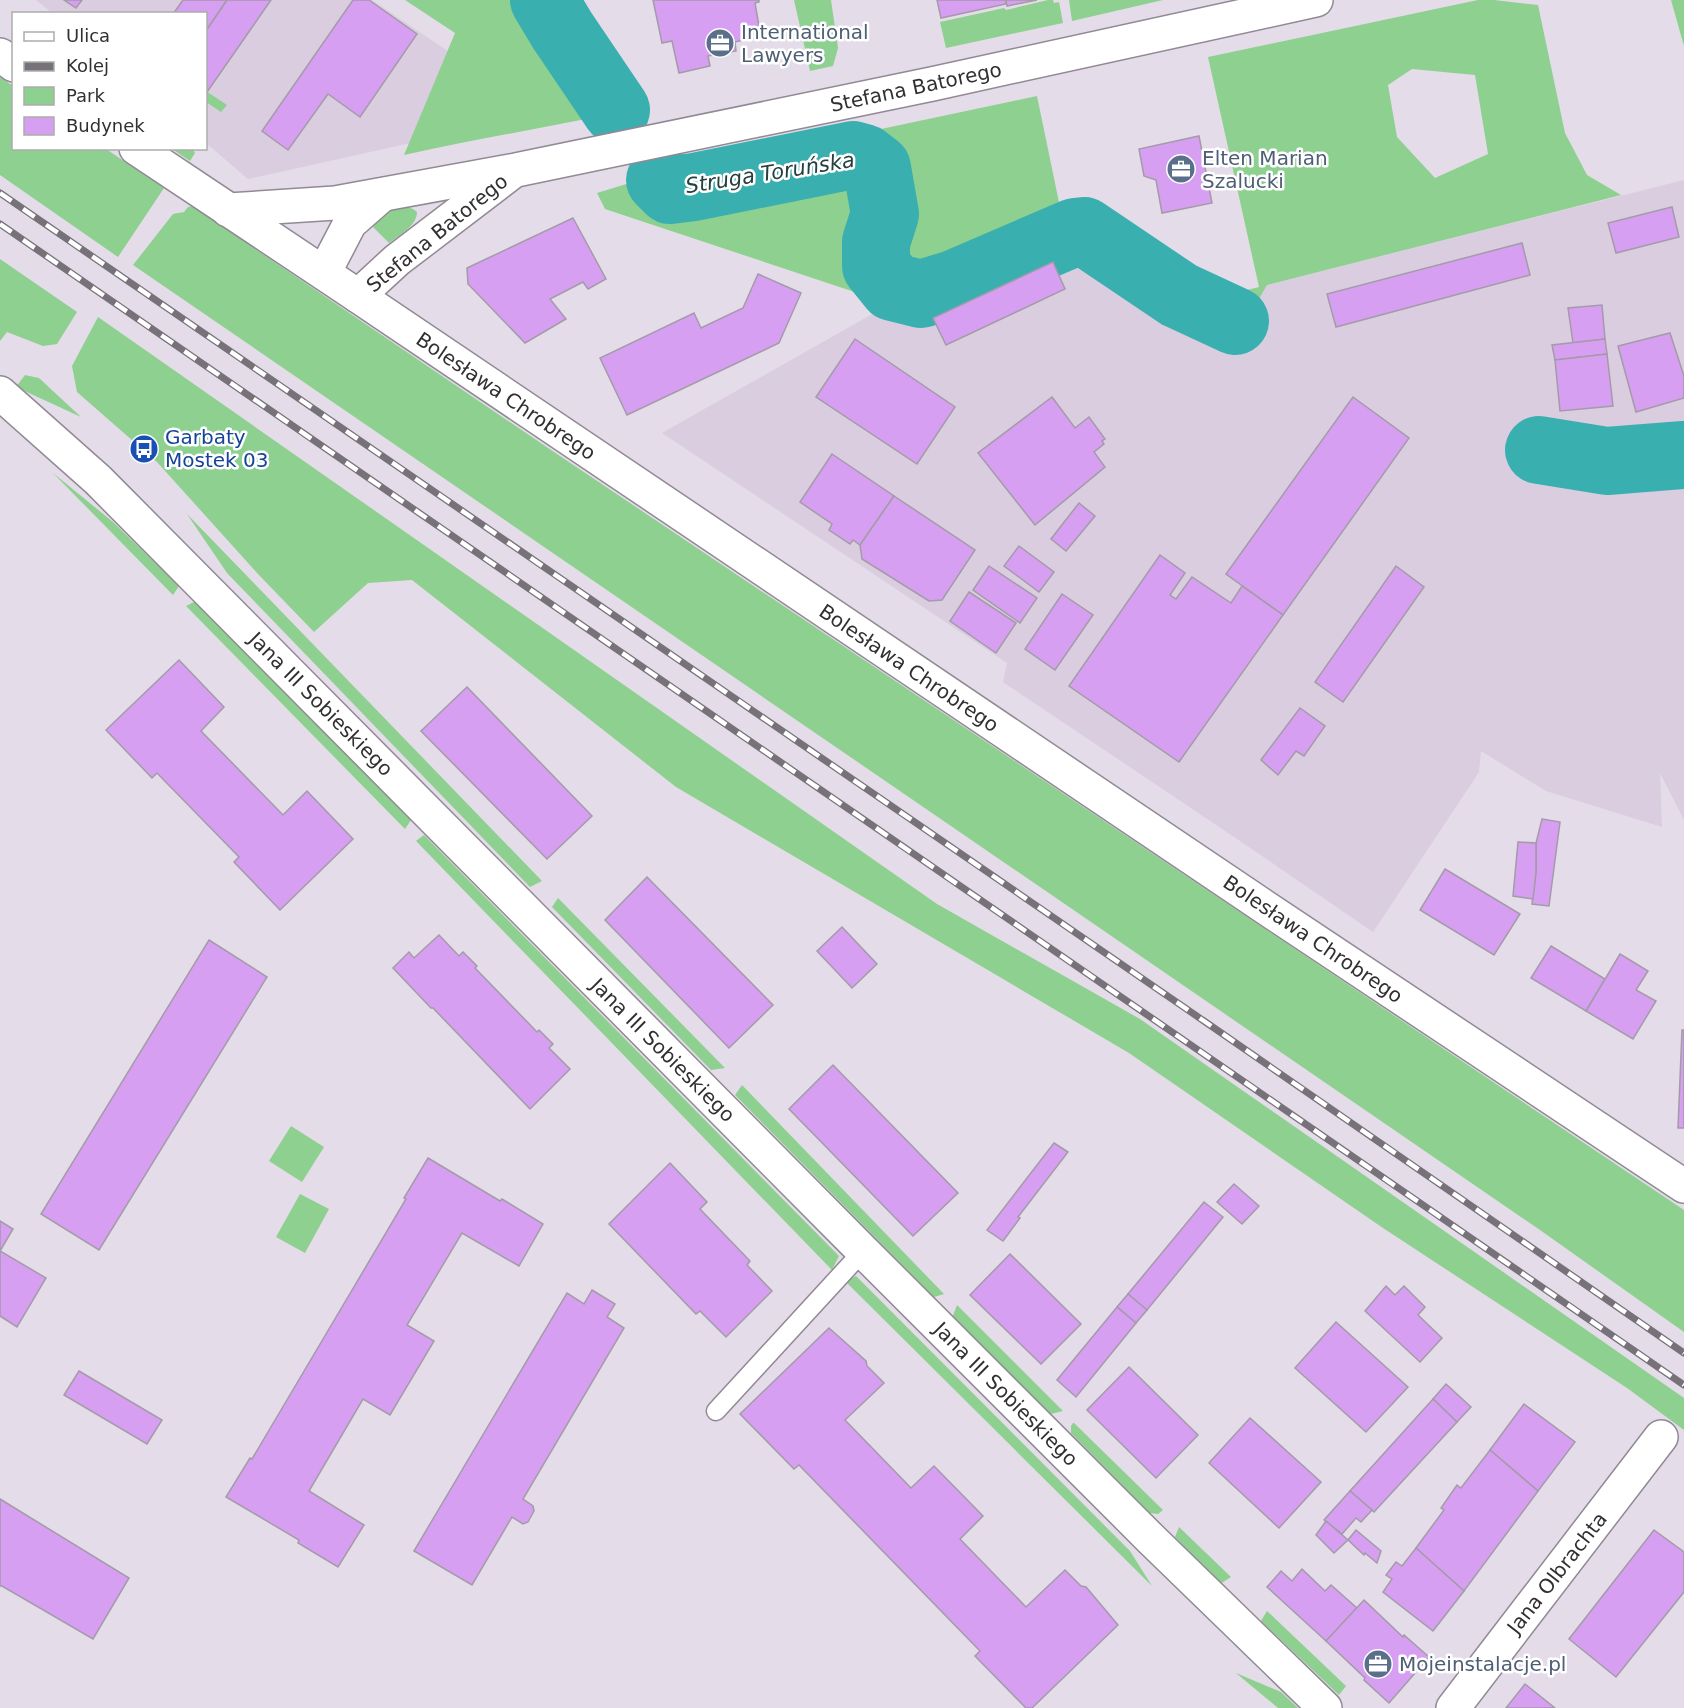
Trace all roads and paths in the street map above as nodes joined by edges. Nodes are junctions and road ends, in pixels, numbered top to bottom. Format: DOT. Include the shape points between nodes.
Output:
graph roads {
  1 [pos="1316,0"];
  2 [pos="139,150"];
  3 [pos="516,170"];
  4 [pos="384,194"];
  5 [pos="228,210"];
  6 [pos="324,273"];
  7 [pos="358,296"];
  8 [pos="0,393"];
  9 [pos="1684,1186"];
  10 [pos="862,1251"];
  11 [pos="716,1411"];
  12 [pos="1660,1437"];
  13 [pos="1325,1708"];
  14 [pos="1453,1708"];
  1 -- 3 [label="street, Stefana Batorego"];
  2 -- 5 [label="street, Bolesława Chrobrego"];
  3 -- 4 [label="street, Stefana Batorego"];
  3 -- 7 [label="street, Stefana Batorego" via="397,260"];
  4 -- 5 [label="street, Stefana Batorego" via="335,203"];
  4 -- 6 [label="street" via="350,223"];
  5 -- 6 [label="street, Bolesława Chrobrego"];
  6 -- 7 [label="street, Bolesława Chrobrego"];
  7 -- 9 [label="street, Bolesława Chrobrego"];
  8 -- 10 [label="street, Jana III Sobieskiego" via="98,480"];
  10 -- 11 [label="lane"];
  10 -- 13 [label="street, Jana III Sobieskiego"];
  12 -- 14 [label="street, Jana Olbrachta"];
}
